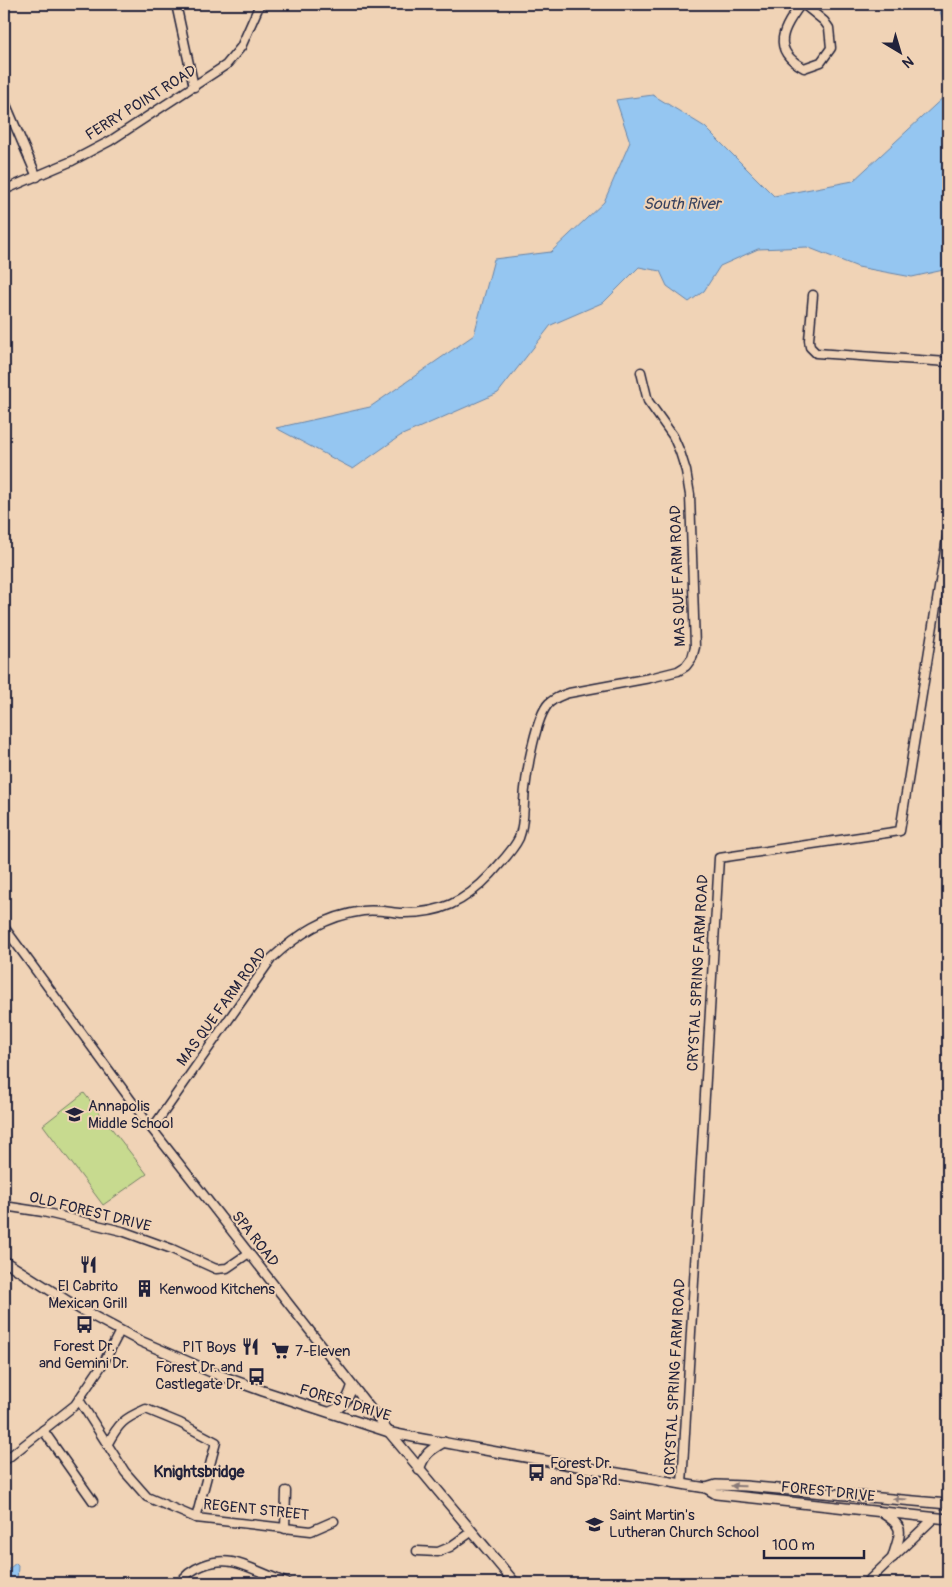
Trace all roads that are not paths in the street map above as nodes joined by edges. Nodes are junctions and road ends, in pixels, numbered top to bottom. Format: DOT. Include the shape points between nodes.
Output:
graph roads {
  1 [pos="176,4"];
  2 [pos="260,4"];
  3 [pos="802,4"];
  4 [pos="194,87"];
  5 [pos="4,100"];
  6 [pos="37,177"];
  7 [pos="4,190"];
  8 [pos="813,296"];
  9 [pos="948,362"];
  10 [pos="640,372"];
  11 [pos="948,532"];
  12 [pos="4,927"];
  13 [pos="152,1129"];
  14 [pos="4,1206"];
  15 [pos="249,1253"];
  16 [pos="4,1260"];
  17 [pos="120,1330"];
  18 [pos="352,1387"];
  19 [pos="79,1400"];
  20 [pos="330,1412"];
  21 [pos="43,1430"];
  22 [pos="388,1432"];
  23 [pos="444,1442"];
  24 [pos="107,1445"];
  25 [pos="4,1461"];
  26 [pos="419,1470"];
  27 [pos="682,1484"];
  28 [pos="706,1488"];
  29 [pos="286,1491"];
  30 [pos="93,1501"];
  31 [pos="948,1504"];
  32 [pos="882,1512"];
  33 [pos="196,1518"];
  34 [pos="934,1518"];
  35 [pos="948,1519"];
  36 [pos="334,1521"];
  37 [pos="285,1529"];
  38 [pos="471,1532"];
  39 [pos="417,1551"];
  40 [pos="893,1557"];
  41 [pos="180,1583"];
  42 [pos="287,1583"];
  43 [pos="514,1583"];
  44 [pos="866,1583"];
  1 -- 4 [label="street"];
  2 -- 4 [label="street, FERRY POINT ROAD" via="241,47 226,65"];
  3 -- 3 [label="street" via="785,26 783,38 785,53 792,62 804,68 821,62 831,48 830,28"];
  4 -- 6 [label="street, FERRY POINT ROAD" via="110,141"];
  5 -- 6 [label="street"];
  6 -- 7 [label="street, FERRY POINT ROAD"];
  8 -- 9 [label="street" via="808,340 816,353"];
  10 -- 13 [label="street, MAS QUE FARM ROAD" via="650,407 673,436 680,452 688,483 695,642 692,658 686,666 670,674 569,693 550,702 540,719 533,746 519,838 485,880 470,894 450,905 412,913 365,911 327,920 297,937 271,959"];
  11 -- 27 [label="street, CRYSTAL SPRING FARM ROAD" via="900,832 719,858"];
  12 -- 13 [label="street, SPA ROAD"];
  13 -- 15 [label="street, SPA ROAD"];
  14 -- 15 [label="street, OLD FOREST DRIVE" via="45,1212 122,1231 216,1268 227,1268"];
  15 -- 18 [label="street, SPA ROAD"];
  16 -- 17 [label="main road, FOREST DRIVE" via="74,1306"];
  17 -- 19 [label="street"];
  17 -- 20 [label="main road, FOREST DRIVE" via="216,1374"];
  18 -- 20 [label="main road" via="345,1402"];
  18 -- 22 [label="street, SPA ROAD"];
  19 -- 21 [label="street"];
  19 -- 24 [label="street, REGENT STREET"];
  20 -- 22 [label="main road, FOREST DRIVE"];
  21 -- 25 [label="street"];
  21 -- 30 [label="street"];
  22 -- 23 [label="main road, FOREST DRIVE"];
  22 -- 26 [label="main road, SPA ROAD"];
  23 -- 26 [label="main road" via="430,1450 422,1459"];
  23 -- 27 [label="main road, FOREST DRIVE"];
  24 -- 33 [label="street, REGENT STREET" via="147,1497"];
  24 -- 33 [label="street" via="118,1425 146,1409 216,1442"];
  26 -- 38 [label="main road, SPA ROAD"];
  27 -- 28 [label="main road, FOREST DRIVE"];
  31 -- 28 [label="main road, FOREST DRIVE, one-way" via="752,1486 716,1485"];
  28 -- 32 [label="main road, FOREST DRIVE" via="716,1494"];
  29 -- 37 [label="street"];
  31 -- 34 [label="main road"];
  32 -- 34 [label="main road, FOREST DRIVE"];
  32 -- 40 [label="main road" via="900,1528"];
  33 -- 37 [label="street, REGENT STREET"];
  34 -- 35 [label="main road, FOREST DRIVE"];
  34 -- 40 [label="street"];
  36 -- 37 [label="street, REGENT STREET" via="310,1531"];
  38 -- 39 [label="street" via="438,1552"];
  38 -- 43 [label="main road, SPA ROAD"];
  40 -- 44 [label="street"];
  41 -- 42 [label="street" via="195,1569 222,1562 233,1562"];
}
